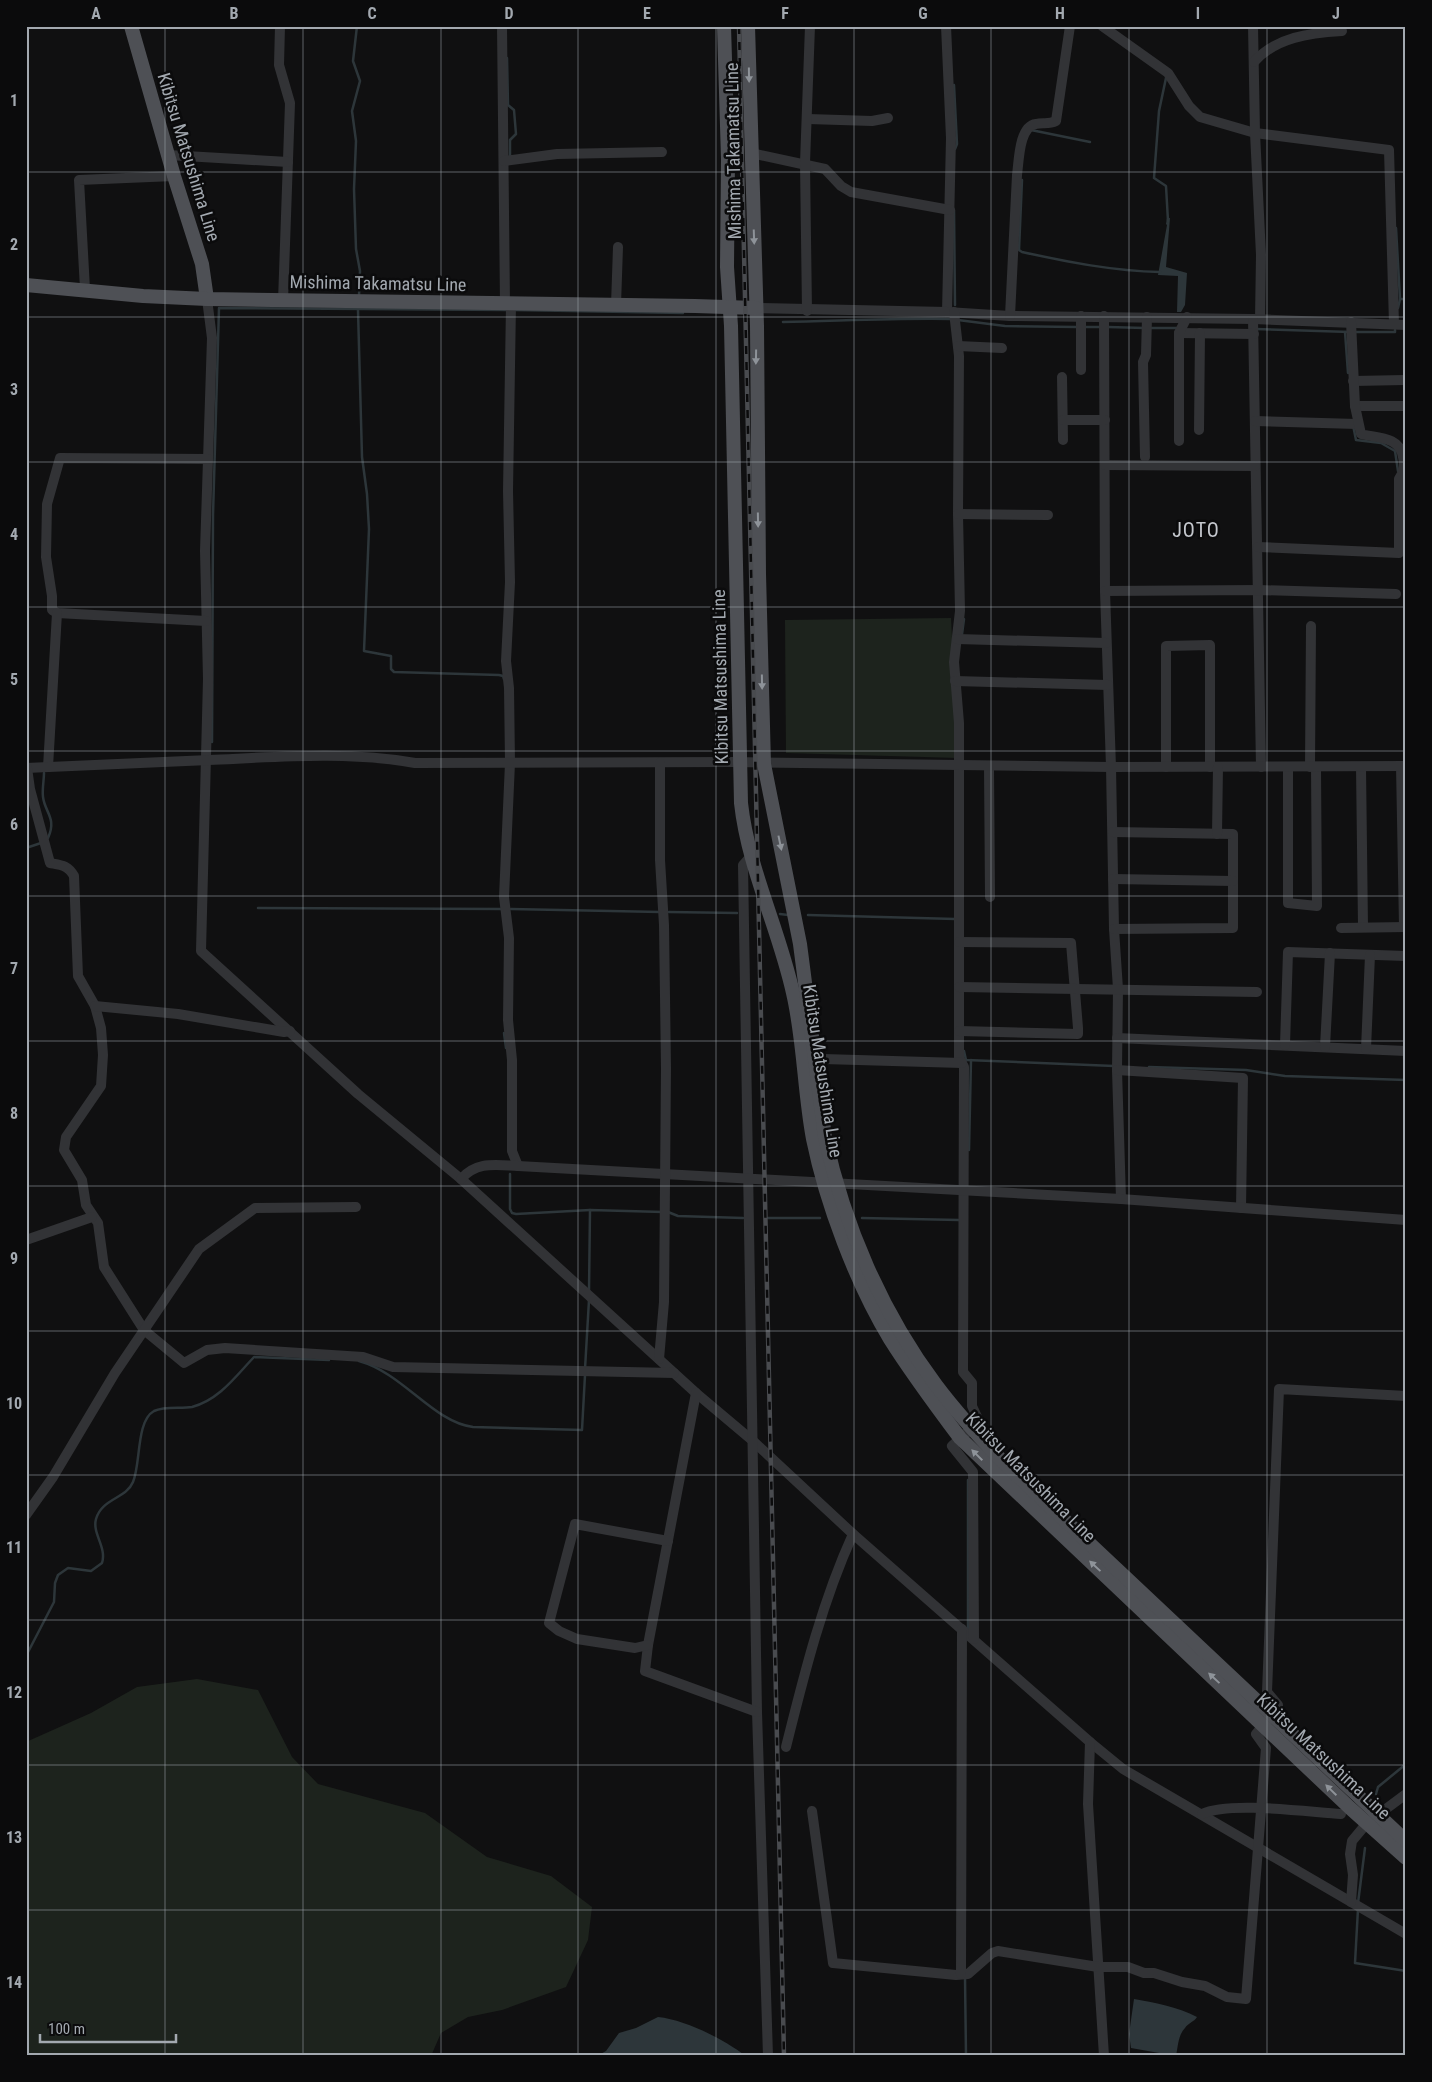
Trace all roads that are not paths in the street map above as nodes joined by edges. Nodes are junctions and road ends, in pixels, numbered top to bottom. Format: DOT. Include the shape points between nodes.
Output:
graph roads {
  1 [pos="131,26"];
  2 [pos="280,26"];
  3 [pos="502,26"];
  4 [pos="724,26"];
  5 [pos="748,26"];
  6 [pos="810,26"];
  7 [pos="946,26"];
  8 [pos="1070,26"];
  9 [pos="1102,26"];
  10 [pos="1253,26"];
  11 [pos="1342,31"];
  12 [pos="1254,62"];
  13 [pos="888,118"];
  14 [pos="808,119"];
  15 [pos="1254,133"];
  16 [pos="662,152"];
  17 [pos="751,153"];
  18 [pos="168,155"];
  19 [pos="508,161"];
  20 [pos="288,162"];
  21 [pos="805,164"];
  22 [pos="174,176"];
  23 [pos="950,210"];
  24 [pos="618,247"];
  25 [pos="26,284"];
  26 [pos="85,289"];
  27 [pos="208,299"];
  28 [pos="283,301"];
  29 [pos="616,305"];
  30 [pos="730,307"];
  31 [pos="509,308"];
  32 [pos="756,308"];
  33 [pos="807,311"];
  34 [pos="951,312"];
  35 [pos="1010,316"];
  36 [pos="1081,324"];
  37 [pos="1104,324"];
  38 [pos="1394,324"];
  39 [pos="1147,325"];
  40 [pos="1406,325"];
  41 [pos="1255,326"];
  42 [pos="1182,327"];
  43 [pos="1351,329"];
  44 [pos="1200,333"];
  45 [pos="960,346"];
  46 [pos="1002,348"];
  47 [pos="1081,370"];
  48 [pos="1062,377"];
  49 [pos="1405,380"];
  50 [pos="1353,381"];
  51 [pos="1355,406"];
  52 [pos="1406,406"];
  53 [pos="1063,420"];
  54 [pos="1105,420"];
  55 [pos="1255,421"];
  56 [pos="1354,424"];
  57 [pos="1199,430"];
  58 [pos="1063,440"];
  59 [pos="1179,441"];
  60 [pos="1145,457"];
  61 [pos="208,459"];
  62 [pos="1105,465"];
  63 [pos="1256,466"];
  64 [pos="1405,470"];
  65 [pos="961,514"];
  66 [pos="1048,516"];
  67 [pos="1258,547"];
  68 [pos="1259,590"];
  69 [pos="1105,591"];
  70 [pos="1396,594"];
  71 [pos="57,613"];
  72 [pos="206,621"];
  73 [pos="1311,626"];
  74 [pos="960,639"];
  75 [pos="1106,643"];
  76 [pos="958,681"];
  77 [pos="1108,685"];
  78 [pos="205,760"];
  79 [pos="740,762"];
  80 [pos="510,763"];
  81 [pos="660,763"];
  82 [pos="764,764"];
  83 [pos="48,766"];
  84 [pos="961,766"];
  85 [pos="1403,766"];
  86 [pos="990,767"];
  87 [pos="1111,767"];
  88 [pos="1166,767"];
  89 [pos="1214,767"];
  90 [pos="1261,767"];
  91 [pos="1288,767"];
  92 [pos="1313,767"];
  93 [pos="1361,767"];
  94 [pos="27,768"];
  95 [pos="1112,832"];
  96 [pos="1217,834"];
  97 [pos="752,856"];
  98 [pos="1113,880"];
  99 [pos="1233,881"];
  100 [pos="990,897"];
  101 [pos="1363,927"];
  102 [pos="1405,927"];
  103 [pos="1341,928"];
  104 [pos="1114,929"];
  105 [pos="962,942"];
  106 [pos="1330,953"];
  107 [pos="1370,955"];
  108 [pos="1406,956"];
  109 [pos="962,987"];
  110 [pos="1075,989"];
  111 [pos="1118,989"];
  112 [pos="1257,992"];
  113 [pos="95,1006"];
  114 [pos="290,1031"];
  115 [pos="962,1031"];
  116 [pos="1117,1038"];
  117 [pos="1285,1045"];
  118 [pos="1325,1047"];
  119 [pos="1366,1049"];
  120 [pos="1406,1051"];
  121 [pos="823,1059"];
  122 [pos="962,1063"];
  123 [pos="1117,1067"];
  124 [pos="518,1166"];
  125 [pos="664,1173"];
  126 [pos="749,1178"];
  127 [pos="460,1179"];
  128 [pos="831,1183"];
  129 [pos="967,1190"];
  130 [pos="1121,1199"];
  131 [pos="356,1207"];
  132 [pos="1241,1208"];
  133 [pos="92,1217"];
  134 [pos="1406,1220"];
  135 [pos="26,1240"];
  136 [pos="144,1330"];
  137 [pos="659,1359"];
  138 [pos="674,1373"];
  139 [pos="696,1393"];
  140 [pos="1406,1396"];
  141 [pos="971,1428"];
  142 [pos="960,1438"];
  143 [pos="754,1441"];
  144 [pos="26,1515"];
  145 [pos="854,1534"];
  146 [pos="668,1541"];
  147 [pos="967,1634"];
  148 [pos="648,1645"];
  149 [pos="757,1712"];
  150 [pos="1268,1720"];
  151 [pos="1090,1742"];
  152 [pos="786,1747"];
  153 [pos="1406,1794"];
  154 [pos="1261,1809"];
  155 [pos="812,1811"];
  156 [pos="1202,1814"];
  157 [pos="1341,1814"];
  158 [pos="1372,1819"];
  159 [pos="1406,1841"];
  160 [pos="1259,1848"];
  161 [pos="1406,1858"];
  162 [pos="1355,1905"];
  163 [pos="1406,1934"];
  164 [pos="1098,1967"];
  165 [pos="964,1974"];
  166 [pos="768,2056"];
  167 [pos="1104,2056"];
  1 -- 18 [label="main road, Kibitsu Matsushima Line"];
  2 -- 20 [label="street" via="279,65 290,103"];
  3 -- 19 [label="street"];
  4 -- 30 [label="main road, Mishima Takamatsu Line"];
  5 -- 17 [label="main road, Mishima Takamatsu Line, one-way"];
  6 -- 14 [label="street"];
  7 -- 23 [label="street" via="951,138"];
  8 -- 35 [label="street" via="1056,122 1029,126 1020,152"];
  9 -- 15 [label="street" via="1168,73 1200,117"];
  10 -- 12 [label="street"];
  11 -- 12 [label="street" via="1298,36 1271,47"];
  12 -- 15 [label="street"];
  13 -- 14 [label="street" via="872,121"];
  14 -- 21 [label="street"];
  15 -- 38 [label="street" via="1388,150"];
  15 -- 41 [label="street" via="1261,255"];
  16 -- 19 [label="street" via="557,154"];
  17 -- 21 [label="street"];
  17 -- 32 [label="main road, Mishima Takamatsu Line, one-way"];
  18 -- 20 [label="street"];
  18 -- 22 [label="main road, Kibitsu Matsushima Line"];
  19 -- 31 [label="street"];
  20 -- 28 [label="street"];
  21 -- 23 [label="street" via="825,169 851,192"];
  21 -- 33 [label="street"];
  22 -- 26 [label="street" via="79,180"];
  22 -- 27 [label="main road, Kibitsu Matsushima Line" via="202,264"];
  23 -- 34 [label="street"];
  24 -- 29 [label="street"];
  25 -- 26 [label="main road, Mishima Takamatsu Line"];
  26 -- 27 [label="main road, Mishima Takamatsu Line"];
  27 -- 28 [label="main road, Mishima Takamatsu Line"];
  27 -- 61 [label="street" via="212,338"];
  28 -- 31 [label="main road, Mishima Takamatsu Line"];
  29 -- 30 [label="main road, Mishima Takamatsu Line"];
  29 -- 31 [label="main road, Mishima Takamatsu Line"];
  30 -- 32 [label="main road, Mishima Takamatsu Line"];
  30 -- 79 [label="main road, Kibitsu Matsushima Line"];
  31 -- 80 [label="street" via="510,582 506,661"];
  32 -- 33 [label="street"];
  32 -- 82 [label="main road, Kibitsu Matsushima Line, one-way"];
  33 -- 34 [label="street"];
  34 -- 35 [label="street"];
  34 -- 45 [label="street"];
  35 -- 36 [label="street"];
  36 -- 37 [label="street"];
  36 -- 47 [label="street"];
  37 -- 39 [label="street"];
  37 -- 54 [label="street"];
  38 -- 40 [label="street"];
  38 -- 43 [label="street"];
  39 -- 42 [label="street"];
  39 -- 60 [label="street" via="1143,362"];
  41 -- 42 [label="street"];
  41 -- 43 [label="street"];
  41 -- 44 [label="street"];
  41 -- 55 [label="street"];
  42 -- 44 [label="street"];
  42 -- 59 [label="street"];
  43 -- 50 [label="street"];
  44 -- 57 [label="street"];
  45 -- 46 [label="street"];
  45 -- 65 [label="street"];
  48 -- 53 [label="street"];
  49 -- 50 [label="street"];
  50 -- 51 [label="street"];
  51 -- 52 [label="street"];
  51 -- 56 [label="street"];
  53 -- 54 [label="street"];
  53 -- 58 [label="street"];
  54 -- 62 [label="street"];
  55 -- 56 [label="street"];
  55 -- 63 [label="street"];
  56 -- 64 [label="street" via="1360,434 1386,439 1399,446"];
  61 -- 71 [label="street" via="60,458 46,504 46,557 52,610"];
  61 -- 72 [label="street"];
  62 -- 63 [label="street"];
  62 -- 69 [label="street"];
  63 -- 67 [label="street"];
  64 -- 67 [label="street" via="1399,480 1399,553"];
  65 -- 66 [label="street"];
  65 -- 74 [label="street"];
  67 -- 68 [label="street"];
  68 -- 69 [label="street"];
  68 -- 70 [label="street"];
  68 -- 90 [label="street"];
  69 -- 75 [label="street"];
  71 -- 72 [label="street"];
  71 -- 83 [label="street"];
  72 -- 78 [label="street"];
  73 -- 92 [label="street"];
  74 -- 75 [label="street"];
  74 -- 76 [label="street" via="954,662"];
  75 -- 77 [label="street"];
  76 -- 77 [label="street"];
  76 -- 84 [label="street"];
  77 -- 87 [label="street"];
  78 -- 80 [label="street" via="361,757 415,762"];
  78 -- 83 [label="street"];
  78 -- 114 [label="street" via="202,951"];
  79 -- 81 [label="street"];
  79 -- 82 [label="street"];
  79 -- 97 [label="main road, Kibitsu Matsushima Line" via="742,815"];
  80 -- 81 [label="street"];
  80 -- 124 [label="street" via="504,897 509,938 512,1151"];
  81 -- 125 [label="street" via="660,860 665,934"];
  82 -- 84 [label="street"];
  82 -- 128 [label="main road, Kibitsu Matsushima Line, one-way" via="800,944"];
  83 -- 94 [label="street"];
  84 -- 86 [label="street"];
  84 -- 105 [label="street"];
  85 -- 93 [label="street"];
  85 -- 102 [label="street"];
  86 -- 87 [label="street"];
  86 -- 100 [label="street"];
  87 -- 88 [label="street"];
  87 -- 95 [label="street"];
  88 -- 89 [label="street"];
  88 -- 89 [label="street" via="1166,646 1210,645"];
  89 -- 90 [label="street"];
  89 -- 96 [label="street"];
  90 -- 91 [label="street"];
  91 -- 92 [label="street"];
  91 -- 92 [label="street" via="1288,903 1317,906"];
  92 -- 93 [label="street"];
  93 -- 101 [label="street"];
  94 -- 113 [label="street" via="50,863 63,865 74,876 78,976"];
  95 -- 96 [label="street"];
  95 -- 98 [label="street"];
  96 -- 99 [label="street" via="1233,834"];
  97 -- 126 [label="street" via="743,865"];
  97 -- 128 [label="main road, Kibitsu Matsushima Line" via="794,995 813,1138"];
  98 -- 99 [label="street"];
  98 -- 104 [label="street"];
  99 -- 104 [label="street" via="1233,928"];
  101 -- 102 [label="street"];
  101 -- 103 [label="street"];
  104 -- 111 [label="street"];
  105 -- 109 [label="street"];
  105 -- 110 [label="street" via="1071,943"];
  106 -- 107 [label="street"];
  106 -- 117 [label="street" via="1288,952"];
  106 -- 118 [label="street"];
  107 -- 108 [label="street"];
  107 -- 119 [label="street"];
  109 -- 110 [label="street"];
  109 -- 115 [label="street"];
  110 -- 111 [label="street"];
  110 -- 115 [label="street" via="1078,1034"];
  111 -- 112 [label="street"];
  111 -- 116 [label="street"];
  113 -- 114 [label="street" via="178,1014"];
  113 -- 133 [label="street" via="101,1028 101,1086 74,1123 64,1143 64,1150 82,1180 86,1205"];
  114 -- 127 [label="street" via="358,1094"];
  115 -- 122 [label="street" via="959,1058"];
  116 -- 117 [label="street"];
  116 -- 123 [label="street"];
  117 -- 118 [label="street"];
  118 -- 119 [label="street"];
  119 -- 120 [label="street"];
  121 -- 122 [label="street"];
  122 -- 129 [label="street"];
  123 -- 130 [label="street"];
  123 -- 132 [label="street" via="1243,1078"];
  124 -- 125 [label="street"];
  124 -- 127 [label="street" via="484,1165 469,1170"];
  125 -- 126 [label="street"];
  125 -- 137 [label="street" via="664,1302"];
  126 -- 128 [label="street"];
  126 -- 143 [label="street"];
  127 -- 137 [label="street"];
  128 -- 129 [label="street"];
  128 -- 141 [label="main road, Kibitsu Matsushima Line" via="878,1290 903,1334 935,1384"];
  128 -- 142 [label="main road, Kibitsu Matsushima Line" via="839,1227 865,1293 889,1337"];
  129 -- 130 [label="street"];
  129 -- 141 [label="street" via="963,1372 972,1383 972,1406 979,1421"];
  130 -- 132 [label="street"];
  131 -- 136 [label="street" via="256,1208 199,1249"];
  132 -- 134 [label="street"];
  133 -- 135 [label="street"];
  133 -- 136 [label="street" via="98,1223 104,1268"];
  136 -- 138 [label="street" via="184,1363 208,1350 225,1348 363,1357 393,1367"];
  136 -- 144 [label="street"];
  137 -- 138 [label="street"];
  138 -- 139 [label="street"];
  139 -- 143 [label="street"];
  139 -- 146 [label="street"];
  140 -- 150 [label="street" via="1279,1389 1267,1692 1278,1706"];
  141 -- 142 [label="street"];
  141 -- 150 [label="main road, Kibitsu Matsushima Line"];
  142 -- 147 [label="street" via="952,1446 973,1472"];
  150 -- 142 [label="main road, Kibitsu Matsushima Line, one-way"];
  143 -- 145 [label="street"];
  143 -- 149 [label="street"];
  145 -- 147 [label="street"];
  145 -- 152 [label="street" via="808,1661"];
  146 -- 148 [label="street"];
  146 -- 148 [label="street" via="575,1524 549,1623 577,1639 634,1648"];
  147 -- 151 [label="street"];
  147 -- 165 [label="street"];
  148 -- 149 [label="street" via="644,1671"];
  149 -- 166 [label="street"];
  150 -- 154 [label="street" via="1256,1734 1266,1748"];
  150 -- 158 [label="main road, Kibitsu Matsushima Line"];
  151 -- 156 [label="street" via="1123,1769"];
  151 -- 164 [label="street" via="1088,1804"];
  153 -- 158 [label="street"];
  154 -- 156 [label="street" via="1212,1809"];
  154 -- 157 [label="street"];
  154 -- 160 [label="street"];
  155 -- 165 [label="street" via="833,1963"];
  156 -- 160 [label="street"];
  158 -- 159 [label="main road, Kibitsu Matsushima Line"];
  158 -- 161 [label="main road, Kibitsu Matsushima Line"];
  158 -- 162 [label="street" via="1358,1832 1350,1847"];
  160 -- 162 [label="street"];
  160 -- 164 [label="street" via="1246,1999 1128,1967"];
  162 -- 163 [label="street"];
  164 -- 165 [label="street" via="998,1951"];
  164 -- 167 [label="street"];
}
